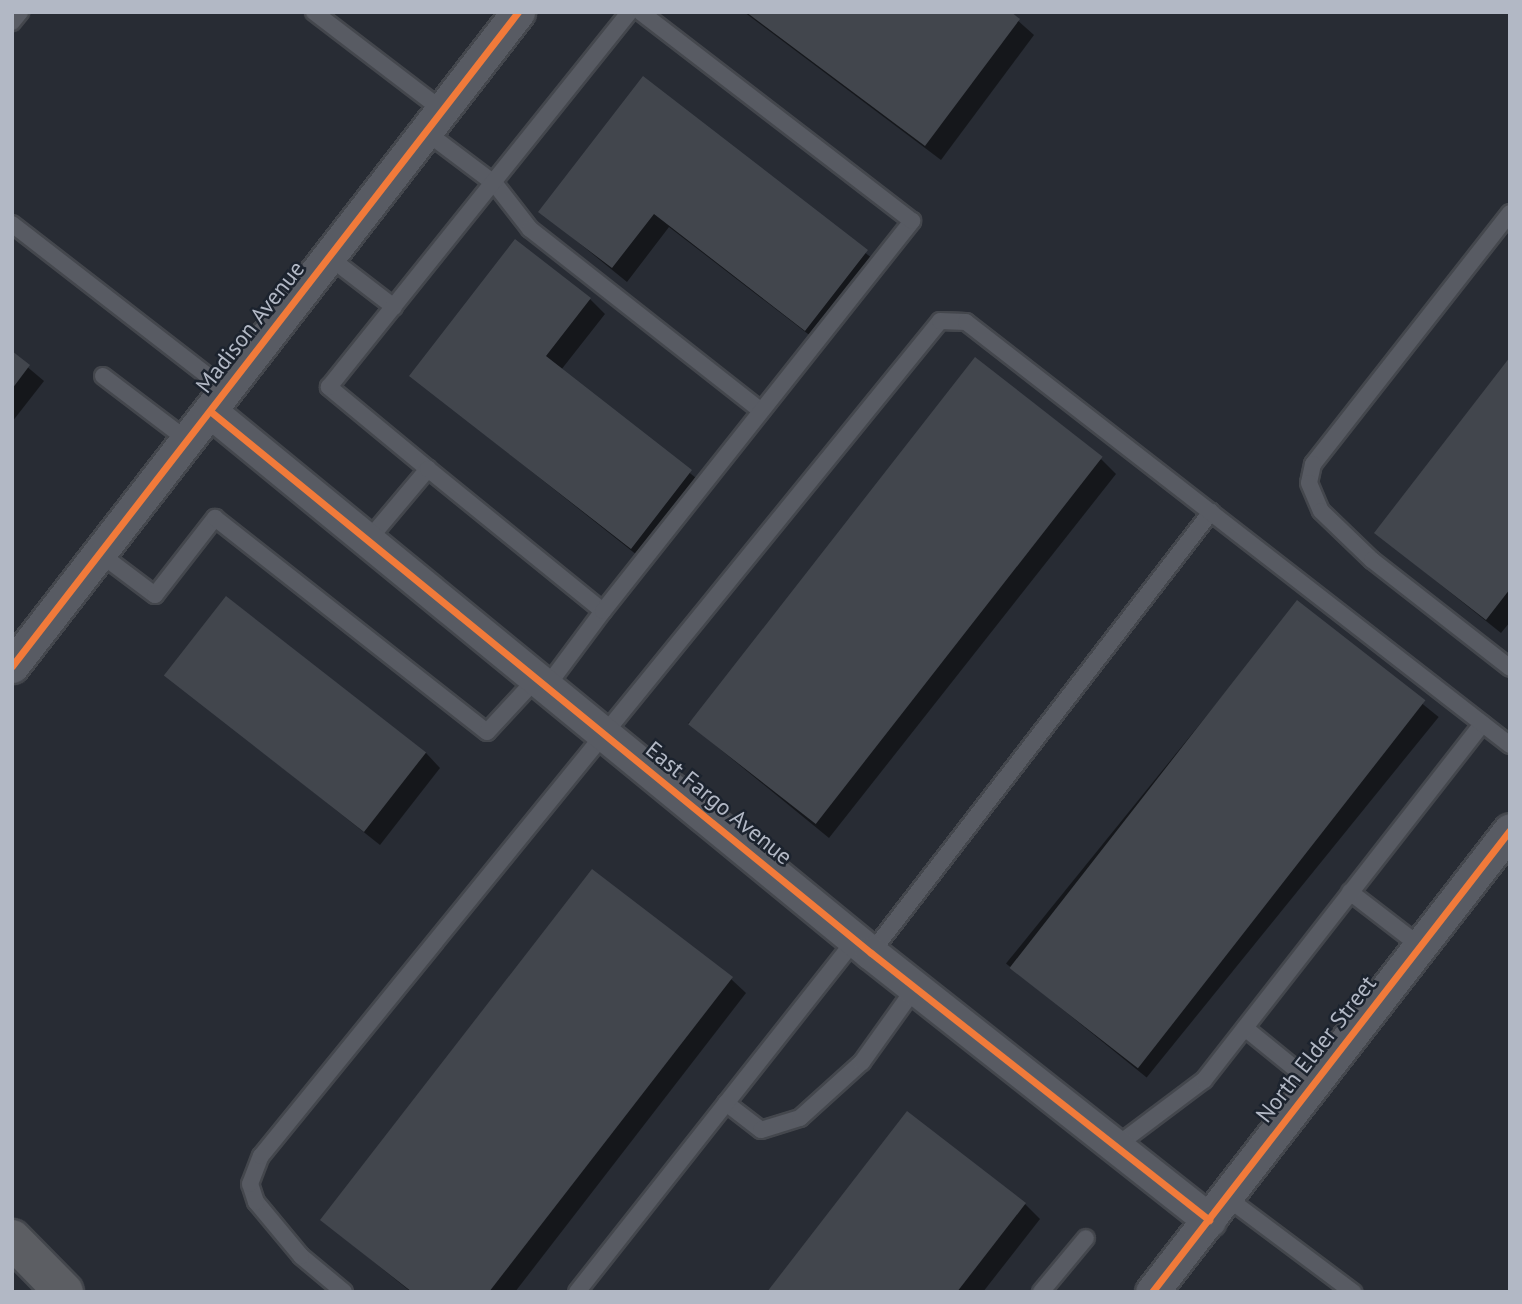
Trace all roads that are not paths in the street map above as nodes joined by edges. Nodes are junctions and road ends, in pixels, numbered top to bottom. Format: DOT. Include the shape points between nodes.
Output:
graph roads {
  1 [pos="20,12"];
  2 [pos="314,12"];
  3 [pos="518,12"];
  4 [pos="629,12"];
  5 [pos="641,12"];
  6 [pos="12,22"];
  7 [pos="434,121"];
  8 [pos="495,184"];
  9 [pos="1510,213"];
  10 [pos="12,224"];
  11 [pos="328,257"];
  12 [pos="394,307"];
  13 [pos="103,376"];
  14 [pos="218,400"];
  15 [pos="761,411"];
  16 [pos="187,440"];
  17 [pos="428,469"];
  18 [pos="1211,513"];
  19 [pos="369,539"];
  20 [pos="99,553"];
  21 [pos="603,611"];
  22 [pos="12,666"];
  23 [pos="1510,668"];
  24 [pos="542,682"];
  25 [pos="1482,724"];
  26 [pos="606,734"];
  27 [pos="1510,745"];
  28 [pos="1510,830"];
  29 [pos="1350,892"];
  30 [pos="863,946"];
  31 [pos="1420,946"];
  32 [pos="915,988"];
  33 [pos="1245,1028"];
  34 [pos="1314,1084"];
  35 [pos="726,1103"];
  36 [pos="1115,1146"];
  37 [pos="1217,1209"];
  38 [pos="1086,1238"];
  39 [pos="12,1239"];
  40 [pos="64,1292"];
  41 [pos="344,1292"];
  42 [pos="577,1292"];
  43 [pos="1041,1292"];
  44 [pos="1152,1292"];
  45 [pos="1353,1292"];
  1 -- 6 [label="lane"];
  2 -- 7 [label="lane"];
  3 -- 7 [label="street, Madison Avenue"];
  4 -- 8 [label="lane"];
  5 -- 15 [label="lane" via="912,221"];
  7 -- 8 [label="lane"];
  7 -- 11 [label="street, Madison Avenue"];
  8 -- 12 [label="lane"];
  8 -- 15 [label="lane" via="530,229"];
  9 -- 23 [label="lane" via="1313,464 1309,483 1321,511 1372,560"];
  10 -- 14 [label="lane"];
  11 -- 12 [label="lane"];
  11 -- 14 [label="street, Madison Avenue"];
  12 -- 17 [label="lane" via="329,387"];
  13 -- 16 [label="lane"];
  14 -- 16 [label="street, Madison Avenue"];
  14 -- 19 [label="street, East Fargo Avenue"];
  15 -- 21 [label="lane"];
  16 -- 20 [label="street, Madison Avenue"];
  17 -- 19 [label="lane"];
  17 -- 21 [label="lane"];
  18 -- 25 [label="lane"];
  18 -- 26 [label="lane" via="966,322 940,321"];
  18 -- 30 [label="lane"];
  19 -- 24 [label="street, East Fargo Avenue"];
  20 -- 22 [label="street, Madison Avenue"];
  20 -- 24 [label="lane" via="155,595 215,518 487,732"];
  21 -- 24 [label="lane"];
  24 -- 26 [label="street, East Fargo Avenue"];
  25 -- 27 [label="lane"];
  25 -- 29 [label="lane"];
  26 -- 30 [label="street, East Fargo Avenue"];
  26 -- 41 [label="lane" via="261,1156 250,1184 256,1202 300,1256"];
  28 -- 31 [label="street, North Elder Street"];
  29 -- 31 [label="lane"];
  29 -- 33 [label="lane"];
  30 -- 32 [label="street, East Fargo Avenue"];
  30 -- 35 [label="lane"];
  31 -- 34 [label="street, North Elder Street"];
  32 -- 35 [label="lane" via="862,1062 800,1118 761,1130"];
  32 -- 36 [label="street, East Fargo Avenue"];
  33 -- 34 [label="lane"];
  33 -- 36 [label="lane" via="1204,1080"];
  34 -- 37 [label="street, North Elder Street"];
  35 -- 42 [label="lane"];
  36 -- 37 [label="street, East Fargo Avenue"];
  37 -- 44 [label="street, North Elder Street"];
  37 -- 45 [label="lane"];
  38 -- 43 [label="lane"];
  39 -- 40 [label="highway"];
}
